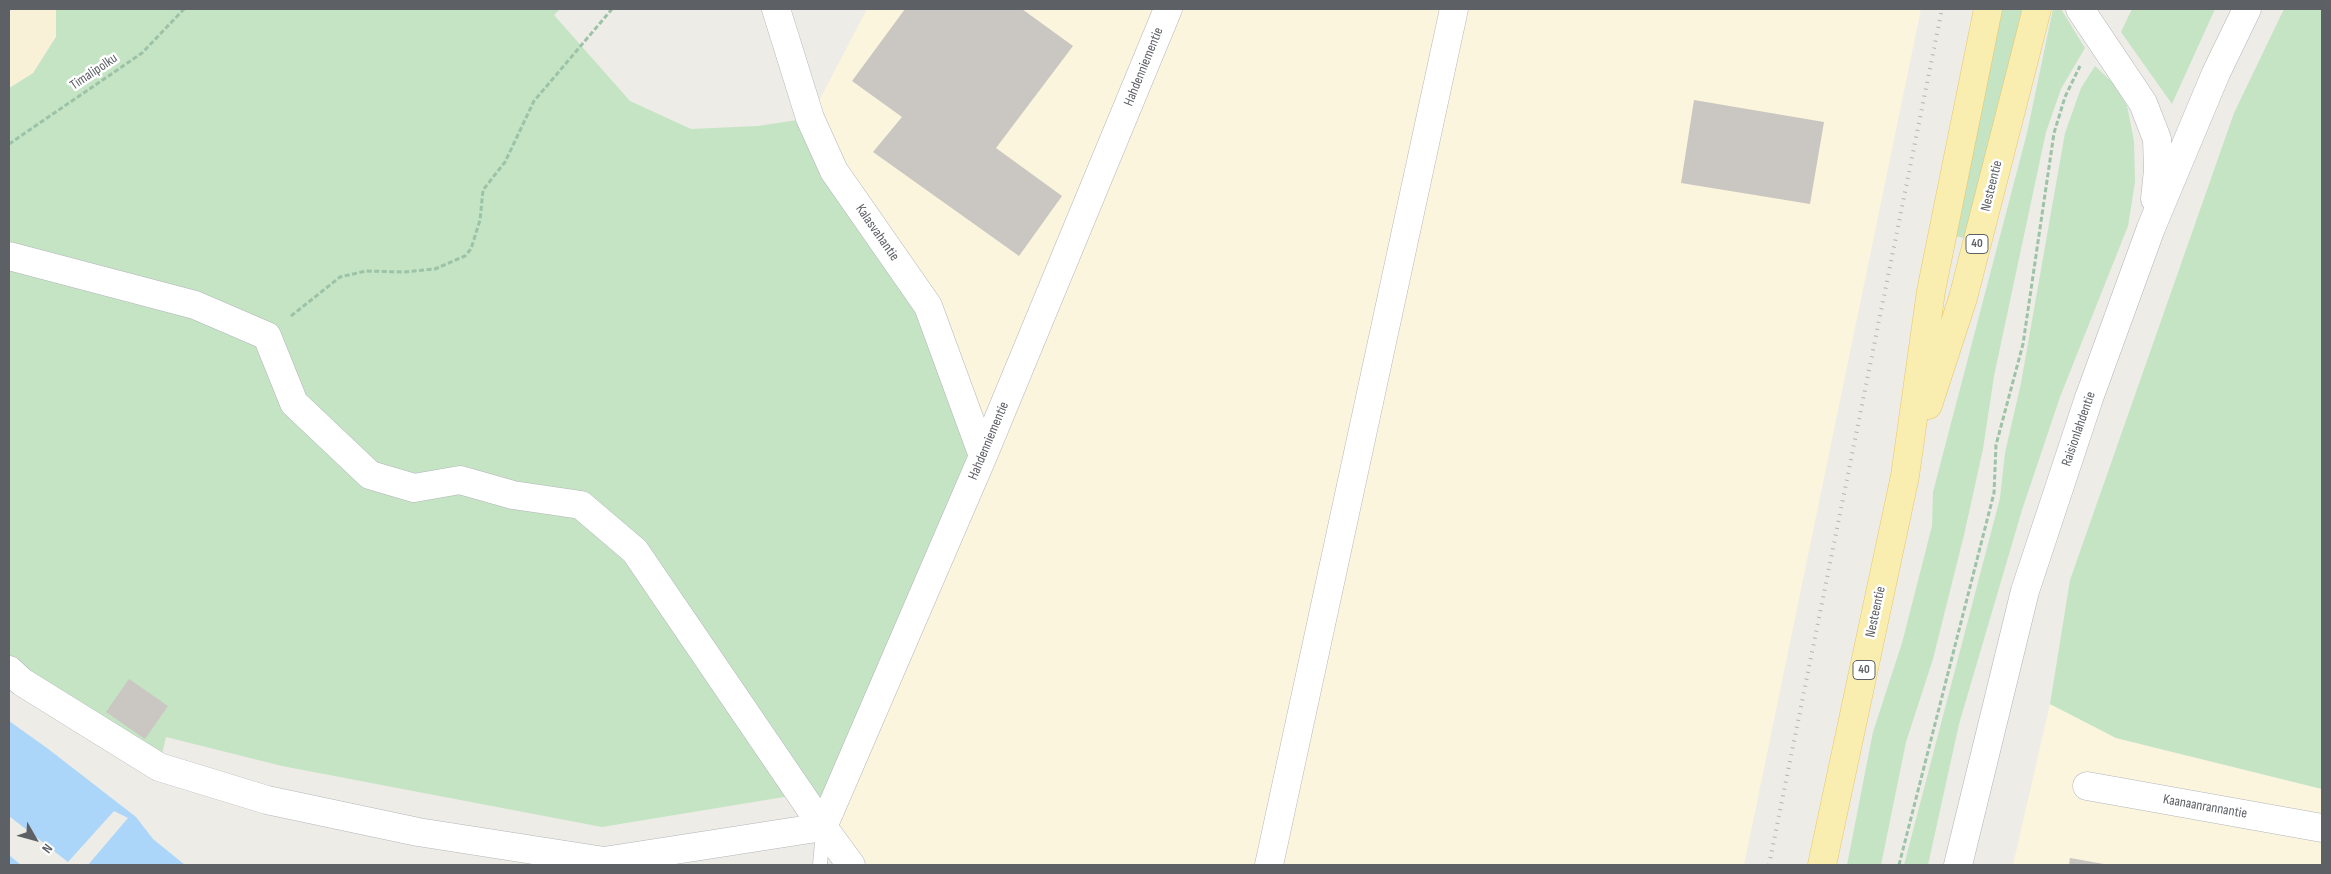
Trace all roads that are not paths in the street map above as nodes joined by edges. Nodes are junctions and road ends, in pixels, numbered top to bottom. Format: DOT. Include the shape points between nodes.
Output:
graph roads {
  1 [pos="776,9"];
  2 [pos="1168,9"];
  3 [pos="1454,9"];
  4 [pos="1988,9"];
  5 [pos="2037,9"];
  6 [pos="2080,9"];
  7 [pos="2247,9"];
  8 [pos="2151,228"];
  9 [pos="9,256"];
  10 [pos="983,456"];
  11 [pos="1905,476"];
  12 [pos="9,670"];
  13 [pos="2087,786"];
  14 [pos="823,827"];
  15 [pos="2322,828"];
  16 [pos="820,865"];
  17 [pos="851,865"];
  18 [pos="1270,865"];
  19 [pos="1822,865"];
  20 [pos="1958,865"];
  1 -- 10 [label="street, Kalasvahantie" via="810,118 834,171 928,306"];
  2 -- 10 [label="street, Hahdenniementie"];
  3 -- 18 [label="street"];
  4 -- 11 [label="main road, Nesteentie / 40" via="1931,291"];
  5 -- 11 [label="main road, Nesteentie / 40" via="1963,298"];
  6 -- 8 [label="street" via="2143,103 2157,138 2158,170"];
  7 -- 8 [label="street, Raisionlahdentie" via="2216,73"];
  8 -- 20 [label="street, Raisionlahdentie" via="2089,398 2025,591"];
  9 -- 14 [label="street" via="195,305 267,336 294,403 370,475 414,488 460,480 513,494 581,505 635,552"];
  10 -- 14 [label="street, Hahdenniementie"];
  11 -- 19 [label="main road, Nesteentie / 40"];
  12 -- 14 [label="street" via="22,682 159,767 267,800 418,832 604,861"];
  13 -- 15 [label="street, Kaanaanrannantie"];
  14 -- 16 [label="lane"];
  14 -- 17 [label="street"];
}
